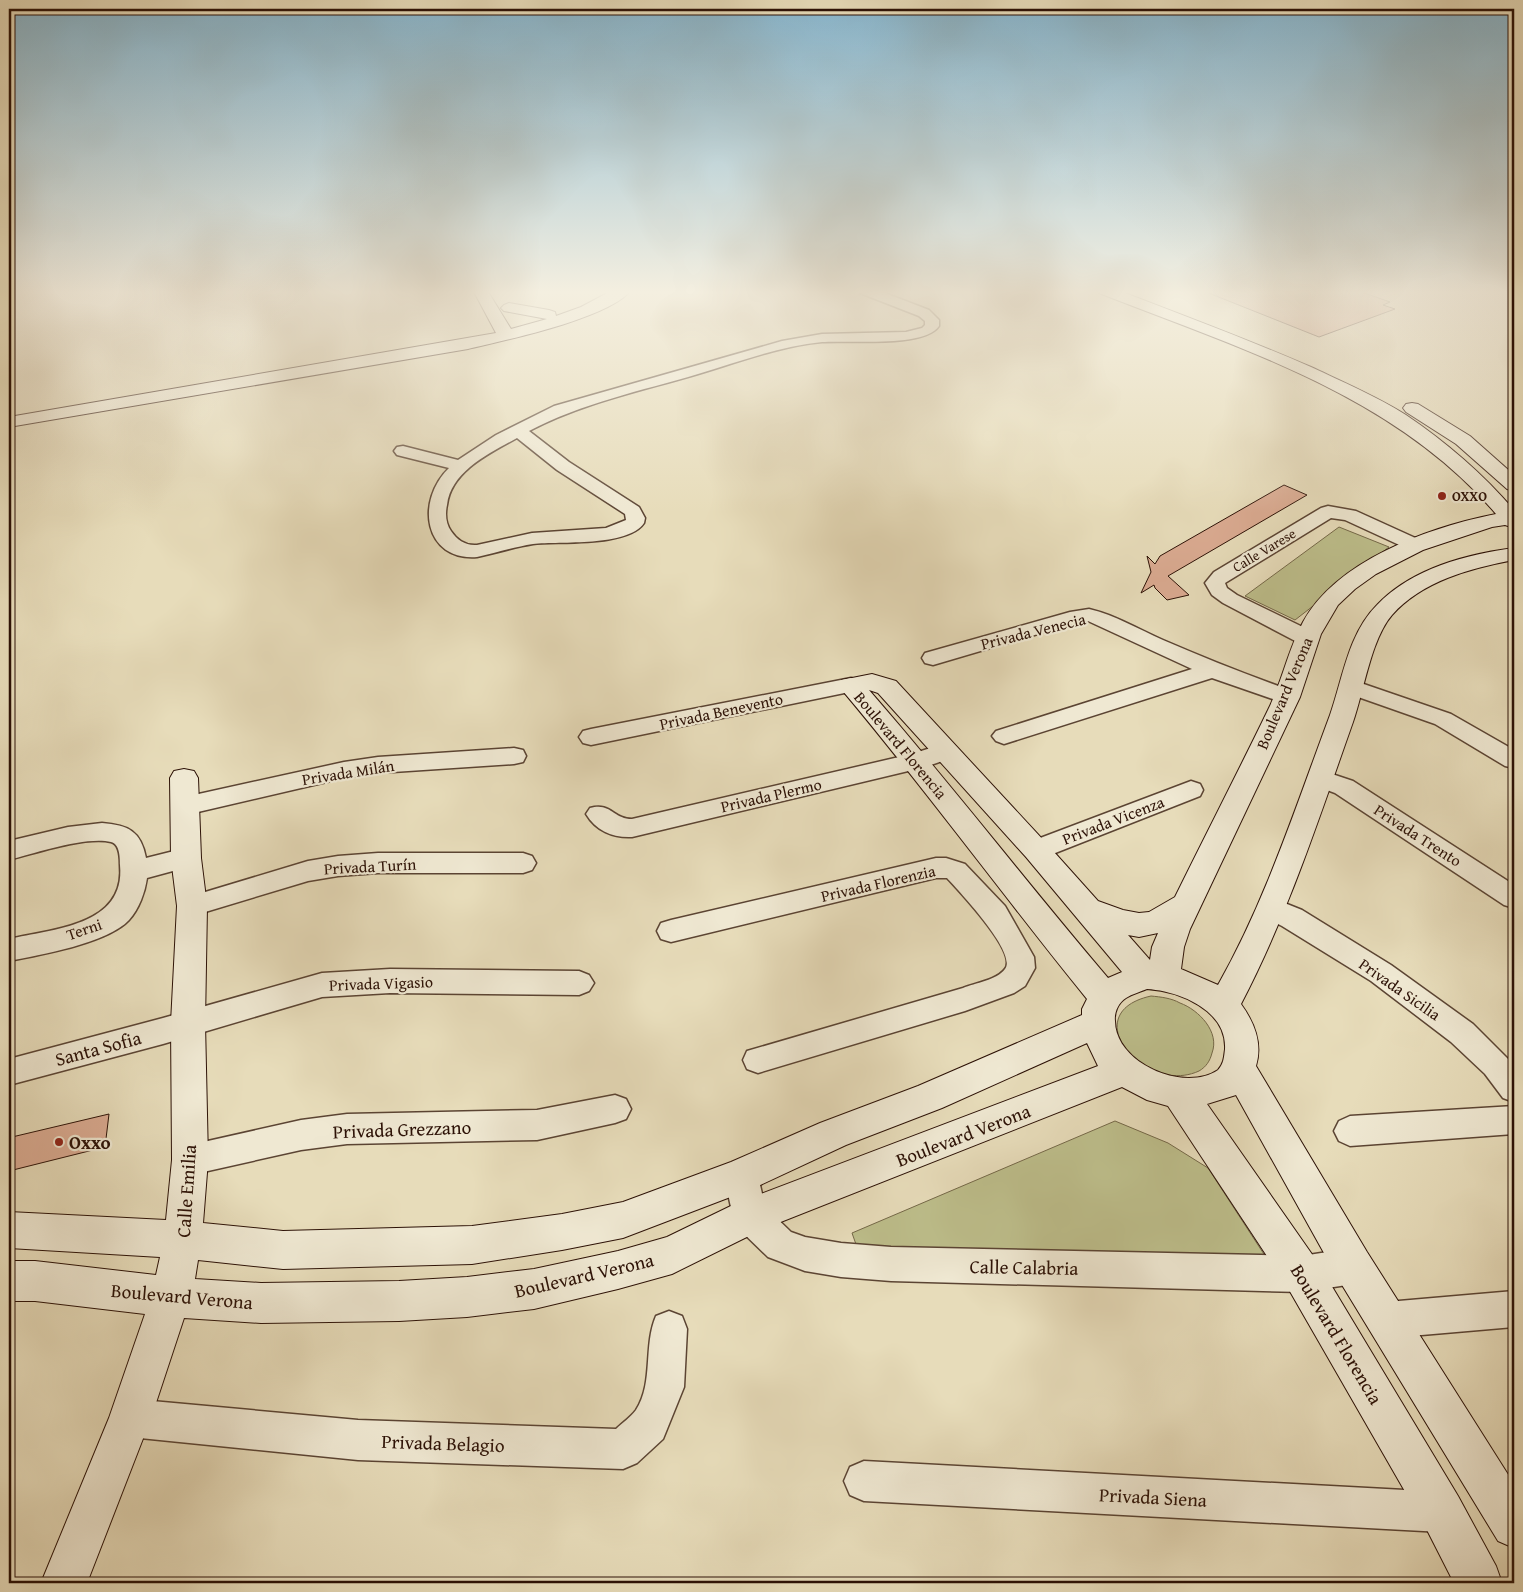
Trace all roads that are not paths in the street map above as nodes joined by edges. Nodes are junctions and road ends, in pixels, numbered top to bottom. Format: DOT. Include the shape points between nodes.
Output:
graph roads {
  1 [pos="340,364"];
  2 [pos="715,364"];
  3 [pos="1290,364"];
  4 [pos="1326,364"];
  5 [pos="133,397"];
  6 [pos="9,414"];
  7 [pos="9,422"];
  8 [pos="519,431"];
  9 [pos="403,451"];
  10 [pos="461,466"];
  11 [pos="1514,486"];
  12 [pos="1513,519"];
  13 [pos="1414,545"];
  14 [pos="1514,554"];
  15 [pos="1307,638"];
  16 [pos="933,658"];
  17 [pos="1213,670"];
  18 [pos="851,685"];
  19 [pos="1352,687"];
  20 [pos="1287,697"];
  21 [pos="1004,736"];
  22 [pos="591,737"];
  23 [pos="946,751"];
  24 [pos="514,756"];
  25 [pos="916,760"];
  26 [pos="1514,760"];
  27 [pos="1320,778"];
  28 [pos="1191,790"];
  29 [pos="184,792"];
  30 [pos="599,814"];
  31 [pos="9,850"];
  32 [pos="1036,850"];
  33 [pos="186,858"];
  34 [pos="523,863"];
  35 [pos="134,870"];
  36 [pos="1514,898"];
  37 [pos="1025,901"];
  38 [pos="192,906"];
  39 [pos="1186,906"];
  40 [pos="1086,908"];
  41 [pos="1272,909"];
  42 [pos="995,913"];
  43 [pos="671,931"];
  44 [pos="9,950"];
  45 [pos="1154,976"];
  46 [pos="579,983"];
  47 [pos="1223,1006"];
  48 [pos="1100,1010"];
  49 [pos="188,1023"];
  50 [pos="758,1060"];
  51 [pos="1239,1068"];
  52 [pos="9,1072"];
  53 [pos="1124,1072"];
  54 [pos="1514,1088"];
  55 [pos="1180,1095"];
  56 [pos="615,1109"];
  57 [pos="1514,1120"];
  58 [pos="1350,1131"];
  59 [pos="190,1160"];
  60 [pos="741,1176"];
  61 [pos="750,1216"];
  62 [pos="9,1230"];
  63 [pos="183,1240"];
  64 [pos="1353,1266"];
  65 [pos="1302,1274"];
  66 [pos="9,1280"];
  67 [pos="171,1297"];
  68 [pos="1514,1309"];
  69 [pos="1387,1320"];
  70 [pos="669,1329"];
  71 [pos="130,1418"];
  72 [pos="864,1481"];
  73 [pos="1442,1512"];
  74 [pos="1514,1525"];
  75 [pos="64,1583"];
  76 [pos="1479,1583"];
  1 -- 5 [label="street"];
  2 -- 8 [label="street" via="560,409"];
  3 -- 12 [label="street" via="1345,389 1406,424 1462,467"];
  4 -- 11 [label="street" via="1409,405 1463,440"];
  5 -- 6 [label="street"];
  5 -- 7 [label="street"];
  8 -- 10 [label="street"];
  8 -- 10 [label="street" via="563,466 632,512 635,523 611,533 543,537 478,551 460,548 445,538 437,522 439,498 449,477"];
  9 -- 10 [label="street"];
  12 -- 13 [label="street, Boulevard Verona"];
  13 -- 15 [label="street, Boulevard Verona" via="1347,585 1329,601"];
  13 -- 15 [label="street, Calle Varese" via="1349,515 1328,512 1221,576 1215,584 1230,599"];
  14 -- 19 [label="street" via="1481,559 1448,571 1416,586 1392,603 1369,630"];
  15 -- 20 [label="street, Boulevard Verona"];
  16 -- 17 [label="street, Privada Venecia" via="1088,615"];
  17 -- 20 [label="street, Privada Venecia"];
  17 -- 21 [label="street"];
  18 -- 22 [label="street, Privada Benevento"];
  18 -- 23 [label="street, Boulevard Florencia" via="872,682 887,687"];
  18 -- 25 [label="street, Boulevard Florencia"];
  19 -- 26 [label="street" via="1443,719"];
  19 -- 27 [label="street"];
  20 -- 39 [label="street, Boulevard Verona"];
  23 -- 25 [label="street, Privada Plermo"];
  23 -- 32 [label="street, Boulevard Florencia"];
  24 -- 29 [label="street, Privada Milán" via="378,766"];
  25 -- 30 [label="street, Privada Plermo" via="632,828 611,826"];
  25 -- 37 [label="street, Boulevard Florencia"];
  27 -- 36 [label="street, Privada Trento" via="1344,787"];
  27 -- 41 [label="street"];
  28 -- 32 [label="street, Privada Vicenza"];
  29 -- 33 [label="street, Calle Emilia"];
  31 -- 35 [label="street" via="112,831 130,844"];
  32 -- 40 [label="street, Boulevard Florencia"];
  33 -- 35 [label="street"];
  33 -- 38 [label="street, Calle Emilia"];
  34 -- 38 [label="street, Privada Turín" via="338,866 308,871"];
  35 -- 44 [label="street, Terni" via="127,902 109,921 91,930"];
  37 -- 42 [label="street"];
  37 -- 48 [label="street, Boulevard Florencia"];
  38 -- 49 [label="street, Calle Emilia"];
  39 -- 40 [label="street" via="1164,920 1139,925"];
  39 -- 45 [label="street, Boulevard Verona"];
  40 -- 45 [label="street, Boulevard Florencia"];
  41 -- 47 [label="street"];
  41 -- 54 [label="street, Privada Sicilia" via="1381,973 1462,1033 1496,1065"];
  42 -- 43 [label="street, Privada Florenzia" via="956,871 936,868"];
  42 -- 50 [label="street, Privada Florenzia" via="1020,957 1021,968 1015,978 1004,985"];
  45 -- 47 [label="street" via="1185,982"];
  45 -- 48 [label="street" via="1127,980 1114,986"];
  46 -- 49 [label="street, Privada Vigasio" via="390,981 322,985"];
  47 -- 51 [label="street" via="1237,1026 1244,1048"];
  48 -- 53 [label="street" via="1100,1040"];
  48 -- 60 [label="street" via="930,1097 833,1134"];
  49 -- 52 [label="street, Santa Sofia"];
  49 -- 59 [label="street, Calle Emilia"];
  51 -- 55 [label="street" via="1226,1084 1205,1093"];
  51 -- 64 [label="street"];
  53 -- 55 [label="street" via="1150,1087"];
  53 -- 61 [label="street, Boulevard Verona"];
  55 -- 65 [label="street, Boulevard Florencia"];
  56 -- 59 [label="street, Privada Grezzano" via="537,1125 347,1129 301,1135"];
  57 -- 58 [label="street"];
  59 -- 63 [label="street, Calle Emilia"];
  60 -- 61 [label="street"];
  60 -- 63 [label="street" via="623,1220 472,1245 283,1250"];
  61 -- 65 [label="street, Calle Calabria" via="780,1245 804,1254 841,1260"];
  61 -- 67 [label="street, Boulevard Verona" via="672,1255 534,1289 400,1301 262,1303"];
  62 -- 63 [label="street"];
  63 -- 67 [label="street, Calle Emilia"];
  64 -- 65 [label="street, Calle Calabria"];
  64 -- 69 [label="street"];
  65 -- 73 [label="street, Boulevard Florencia"];
  66 -- 67 [label="street, Boulevard Verona"];
  67 -- 71 [label="street, Calle Emilia"];
  68 -- 69 [label="street"];
  69 -- 74 [label="street"];
  70 -- 71 [label="street, Privada Belagio" via="665,1387 649,1425 623,1449 358,1440"];
  71 -- 75 [label="street, Calle Emilia"];
  72 -- 73 [label="street, Privada Siena"];
  73 -- 76 [label="street, Boulevard Florencia"];
}
